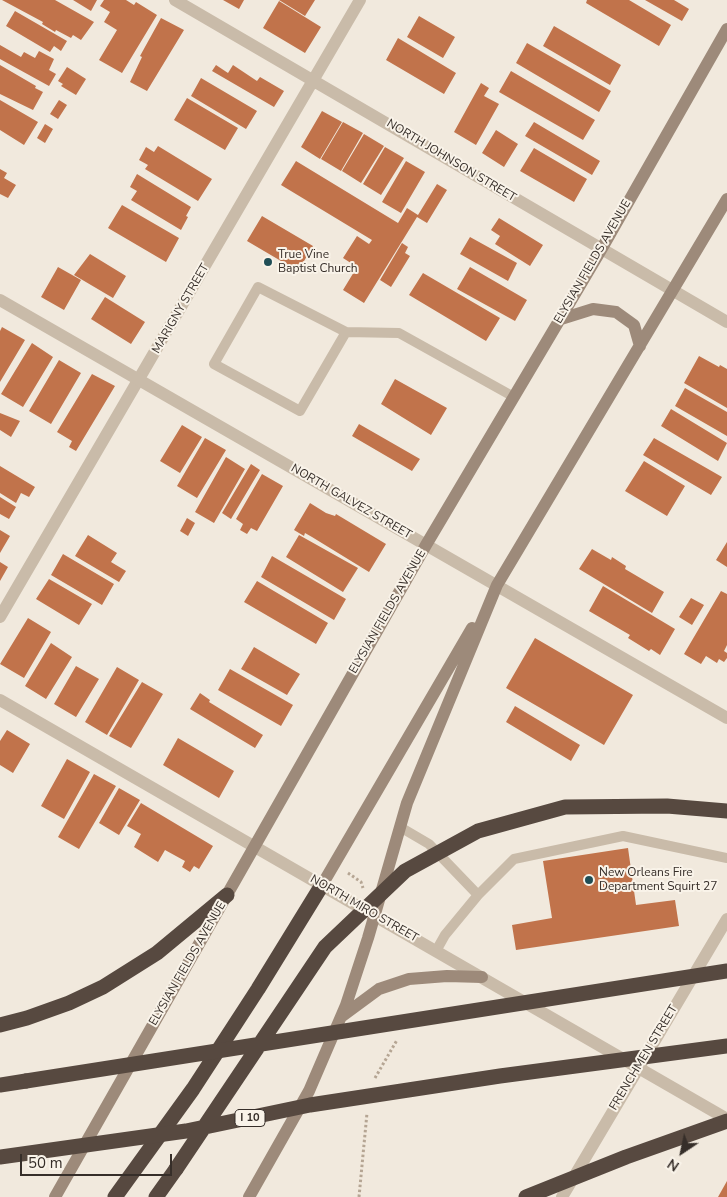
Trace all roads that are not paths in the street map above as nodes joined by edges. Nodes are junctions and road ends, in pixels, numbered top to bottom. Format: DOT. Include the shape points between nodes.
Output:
graph roads {
  1 [pos="175,0"];
  2 [pos="360,0"];
  3 [pos="727,29"];
  4 [pos="314,80"];
  5 [pos="727,199"];
  6 [pos="601,250"];
  7 [pos="673,290"];
  8 [pos="0,300"];
  9 [pos="561,319"];
  10 [pos="727,322"];
  11 [pos="346,332"];
  12 [pos="640,346"];
  13 [pos="139,380"];
  14 [pos="514,397"];
  15 [pos="426,545"];
  16 [pos="497,585"];
  17 [pos="0,617"];
  18 [pos="0,700"];
  19 [pos="727,718"];
  20 [pos="727,811"];
  21 [pos="400,827"];
  22 [pos="255,846"];
  23 [pos="727,858"];
  24 [pos="322,885"];
  25 [pos="478,894"];
  26 [pos="227,895"];
  27 [pos="374,915"];
  28 [pos="727,918"];
  29 [pos="436,951"];
  30 [pos="727,971"];
  31 [pos="482,977"];
  32 [pos="341,1017"];
  33 [pos="0,1025"];
  34 [pos="727,1046"];
  35 [pos="639,1068"];
  36 [pos="0,1085"];
  37 [pos="727,1120"];
  38 [pos="0,1157"];
  39 [pos="55,1197"];
  40 [pos="115,1197"];
  41 [pos="156,1197"];
  42 [pos="250,1197"];
  43 [pos="526,1197"];
  44 [pos="562,1197"];
  1 -- 4 [label="street, NORTH JOHNSON STREET"];
  2 -- 4 [label="street, MARIGNY STREET"];
  3 -- 6 [label="main road, ELYSIAN FIELDS AVENUE"];
  4 -- 6 [label="street, NORTH JOHNSON STREET"];
  4 -- 13 [label="street, MARIGNY STREET"];
  5 -- 7 [label="main road"];
  6 -- 7 [label="street, NORTH JOHNSON STREET"];
  6 -- 9 [label="main road, ELYSIAN FIELDS AVENUE"];
  7 -- 10 [label="street, NORTH JOHNSON STREET"];
  7 -- 12 [label="main road"];
  8 -- 13 [label="street, NORTH GALVEZ STREET"];
  9 -- 12 [label="main road" via="593,309 616,312 634,325"];
  9 -- 14 [label="main road, ELYSIAN FIELDS AVENUE"];
  11 -- 11 [label="lane" via="258,287 214,364 300,412"];
  11 -- 14 [label="lane" via="399,333"];
  12 -- 16 [label="main road"];
  13 -- 15 [label="street, NORTH GALVEZ STREET"];
  13 -- 17 [label="street, MARIGNY STREET"];
  14 -- 15 [label="main road, ELYSIAN FIELDS AVENUE"];
  15 -- 16 [label="street, NORTH GALVEZ STREET"];
  15 -- 22 [label="main road, ELYSIAN FIELDS AVENUE"];
  16 -- 19 [label="street, NORTH GALVEZ STREET"];
  16 -- 21 [label="main road" via="424,758"];
  16 -- 24 [label="main road"];
  18 -- 22 [label="street, NORTH MIRO STREET"];
  20 -- 41 [label="highway, bridge" via="667,806 565,807 478,832 405,871 325,947"];
  21 -- 25 [label="lane" via="429,844"];
  21 -- 27 [label="main road"];
  22 -- 24 [label="street, NORTH MIRO STREET"];
  22 -- 26 [label="main road, ELYSIAN FIELDS AVENUE"];
  23 -- 25 [label="lane" via="623,836 514,859"];
  24 -- 27 [label="street, NORTH MIRO STREET"];
  24 -- 40 [label="highway" via="193,1089"];
  25 -- 29 [label="lane"];
  26 -- 33 [label="highway" via="157,953 103,987 69,1003"];
  26 -- 39 [label="main road, ELYSIAN FIELDS AVENUE"];
  27 -- 29 [label="street, NORTH MIRO STREET"];
  27 -- 32 [label="main road"];
  28 -- 35 [label="street, FRENCHMEN STREET"];
  29 -- 31 [label="street, NORTH MIRO STREET"];
  30 -- 36 [label="highway, bridge"];
  31 -- 32 [label="main road" via="409,979 379,989"];
  31 -- 35 [label="street, NORTH MIRO STREET"];
  32 -- 42 [label="main road" via="309,1091"];
  34 -- 38 [label="highway, I 10, bridge" via="481,1078 310,1105 186,1131"];
  35 -- 37 [label="street, NORTH MIRO STREET"];
  35 -- 44 [label="street, FRENCHMEN STREET"];
  37 -- 43 [label="highway, bridge" via="626,1156"];
}
